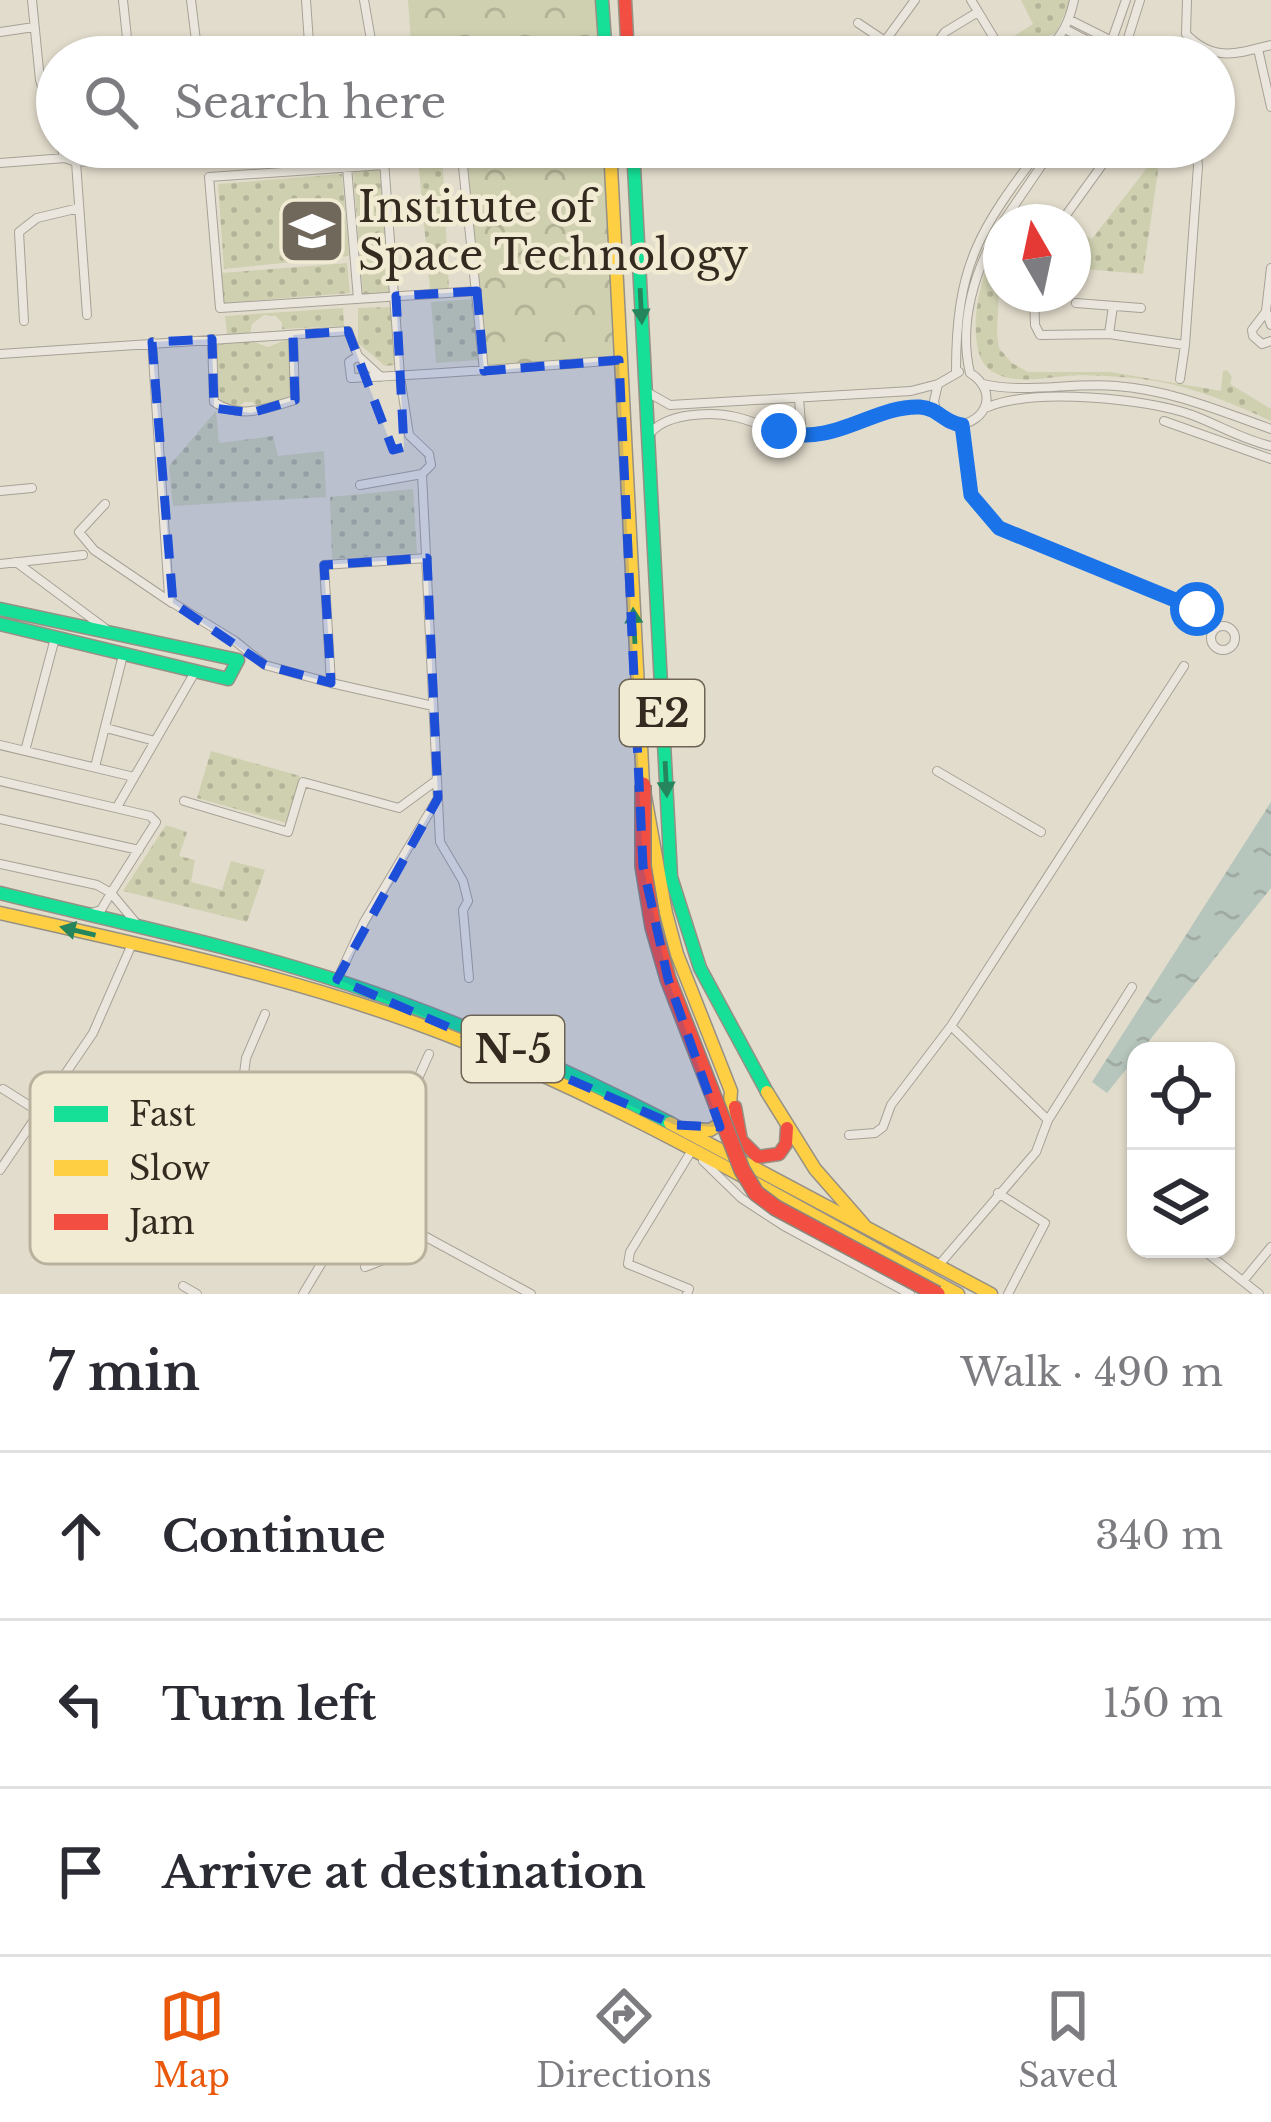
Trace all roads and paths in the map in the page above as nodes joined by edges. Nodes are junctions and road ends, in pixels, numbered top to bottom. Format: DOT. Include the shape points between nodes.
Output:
graph roads {
  1 [pos="32,0"];
  2 [pos="123,0"];
  3 [pos="191,0"];
  4 [pos="307,0"];
  5 [pos="364,0"];
  6 [pos="602,0"];
  7 [pos="625,0"];
  8 [pos="915,0"];
  9 [pos="971,0"];
  10 [pos="1074,0"];
  11 [pos="1126,0"];
  12 [pos="1140,0"];
  13 [pos="1186,0"];
  14 [pos="978,11"];
  15 [pos="858,23"];
  16 [pos="1067,24"];
  17 [pos="34,27"];
  18 [pos="0,32"];
  19 [pos="127,36"];
  20 [pos="195,36"];
  21 [pos="309,36"];
  22 [pos="370,36"];
  23 [pos="604,36"];
  24 [pos="627,36"];
  25 [pos="878,36"];
  26 [pos="889,36"];
  27 [pos="942,36"];
  28 [pos="993,36"];
  29 [pos="1058,36"];
  30 [pos="1087,36"];
  31 [pos="1114,36"];
  32 [pos="1129,36"];
  33 [pos="1188,36"];
  34 [pos="36,45"];
  35 [pos="1271,45"];
  36 [pos="1258,49"];
  37 [pos="1235,53"];
  38 [pos="1271,107"];
  39 [pos="36,160"];
  40 [pos="0,163"];
  41 [pos="76,168"];
  42 [pos="333,168"];
  43 [pos="347,168"];
  44 [pos="384,168"];
  45 [pos="463,168"];
  46 [pos="611,168"];
  47 [pos="634,168"];
  48 [pos="1032,168"];
  49 [pos="1038,168"];
  50 [pos="1100,168"];
  51 [pos="1198,168"];
  52 [pos="1015,204"];
  53 [pos="1074,204"];
  54 [pos="79,208"];
  55 [pos="983,261"];
  56 [pos="1271,268"];
  57 [pos="476,291"];
  58 [pos="396,296"];
  59 [pos="358,299"];
  60 [pos="1091,304"];
  61 [pos="1113,306"];
  62 [pos="1141,308"];
  63 [pos="1266,311"];
  64 [pos="1035,312"];
  65 [pos="87,315"];
  66 [pos="24,321"];
  67 [pos="1271,325"];
  68 [pos="292,334"];
  69 [pos="1109,334"];
  70 [pos="212,339"];
  71 [pos="1271,340"];
  72 [pos="152,342"];
  73 [pos="1185,345"];
  74 [pos="0,354"];
  75 [pos="358,356"];
  76 [pos="619,360"];
  77 [pos="484,371"];
  78 [pos="956,372"];
  79 [pos="970,373"];
  80 [pos="400,376"];
  81 [pos="381,377"];
  82 [pos="1180,379"];
  83 [pos="938,384"];
  84 [pos="983,384"];
  85 [pos="646,391"];
  86 [pos="800,399"];
  87 [pos="986,407"];
  88 [pos="936,410"];
  89 [pos="1164,421"];
  90 [pos="962,425"];
  91 [pos="1271,429"];
  92 [pos="802,435"];
  93 [pos="649,436"];
  94 [pos="1271,446"];
  95 [pos="1271,459"];
  96 [pos="422,474"];
  97 [pos="360,484"];
  98 [pos="32,488"];
  99 [pos="0,491"];
  100 [pos="105,505"];
  101 [pos="83,555"];
  102 [pos="427,558"];
  103 [pos="16,562"];
  104 [pos="0,564"];
  105 [pos="173,604"];
  106 [pos="0,609"];
  107 [pos="0,624"];
  108 [pos="1216,628"];
  109 [pos="116,637"];
  110 [pos="55,638"];
  111 [pos="123,655"];
  112 [pos="1184,666"];
  113 [pos="195,672"];
  114 [pos="331,683"];
  115 [pos="433,706"];
  116 [pos="106,728"];
  117 [pos="154,741"];
  118 [pos="0,745"];
  119 [pos="25,751"];
  120 [pos="95,767"];
  121 [pos="937,771"];
  122 [pos="134,777"];
  123 [pos="437,780"];
  124 [pos="0,781"];
  125 [pos="643,785"];
  126 [pos="438,798"];
  127 [pos="184,801"];
  128 [pos="117,807"];
  129 [pos="0,819"];
  130 [pos="1041,832"];
  131 [pos="139,850"];
  132 [pos="0,863"];
  133 [pos="0,893"];
  134 [pos="111,893"];
  135 [pos="0,913"];
  136 [pos="84,915"];
  137 [pos="137,936"];
  138 [pos="469,977"];
  139 [pos="337,980"];
  140 [pos="1132,987"];
  141 [pos="265,1015"];
  142 [pos="951,1026"];
  143 [pos="429,1054"];
  144 [pos="68,1072"];
  145 [pos="245,1072"];
  146 [pos="421,1072"];
  147 [pos="3,1089"];
  148 [pos="731,1091"];
  149 [pos="30,1106"];
  150 [pos="1048,1120"];
  151 [pos="674,1125"];
  152 [pos="787,1126"];
  153 [pos="30,1128"];
  154 [pos="849,1135"];
  155 [pos="692,1150"];
  156 [pos="0,1169"];
  157 [pos="998,1193"];
  158 [pos="864,1226"];
  159 [pos="426,1237"];
  160 [pos="1271,1247"];
  161 [pos="1214,1258"];
  162 [pos="321,1264"];
  163 [pos="375,1264"];
  164 [pos="938,1267"];
  165 [pos="365,1268"];
  166 [pos="1244,1281"];
  167 [pos="183,1286"];
  168 [pos="197,1294"];
  169 [pos="303,1294"];
  170 [pos="531,1294"];
  171 [pos="687,1294"];
  172 [pos="910,1294"];
  173 [pos="937,1294"];
  174 [pos="958,1294"];
  175 [pos="992,1294"];
  176 [pos="1008,1294"];
  177 [pos="1259,1294"];
  1 -- 17 [label="street"];
  2 -- 19 [label="street"];
  3 -- 20 [label="street"];
  4 -- 21 [label="street"];
  5 -- 22 [label="street"];
  6 -- 23 [label="main road"];
  7 -- 24 [label="main road"];
  8 -- 26 [label="street"];
  9 -- 14 [label="street"];
  10 -- 16 [label="street"];
  11 -- 31 [label="street"];
  12 -- 32 [label="street"];
  13 -- 33 [label="street"];
  14 -- 27 [label="street"];
  14 -- 28 [label="street"];
  15 -- 25 [label="street"];
  16 -- 29 [label="street"];
  16 -- 30 [label="street"];
  17 -- 18 [label="street"];
  17 -- 34 [label="street"];
  35 -- 36 [label="street"];
  36 -- 37 [label="street"];
  36 -- 38 [label="street"];
  39 -- 40 [label="street"];
  41 -- 54 [label="street"];
  42 -- 59 [label="street" via="209,177 220,308"];
  43 -- 59 [label="street"];
  44 -- 58 [label="street"];
  45 -- 57 [label="street"];
  46 -- 76 [label="main road, E2"];
  47 -- 85 [label="main road, E2, one-way"];
  48 -- 78 [label="street" via="991,213 967,263"];
  49 -- 52 [label="street"];
  50 -- 53 [label="street"];
  51 -- 73 [label="street"];
  54 -- 65 [label="street"];
  54 -- 66 [label="street" via="37,218 19,232"];
  55 -- 79 [label="street" via="963,334"];
  56 -- 63 [label="street"];
  57 -- 58 [label="street"];
  57 -- 77 [label="street"];
  58 -- 59 [label="street"];
  58 -- 80 [label="street"];
  60 -- 61 [label="street"];
  61 -- 62 [label="street"];
  61 -- 69 [label="street"];
  63 -- 67 [label="street"];
  63 -- 71 [label="street" via="1253,336"];
  64 -- 69 [label="street" via="1040,334"];
  68 -- 70 [label="street"];
  68 -- 70 [label="street" via="295,400 251,413 214,402"];
  68 -- 75 [label="street" via="348,332"];
  69 -- 73 [label="street"];
  70 -- 72 [label="street"];
  72 -- 74 [label="street"];
  72 -- 105 [label="street"];
  73 -- 82 [label="street"];
  75 -- 81 [label="street"];
  75 -- 81 [label="street" via="349,362 351,378"];
  76 -- 77 [label="street"];
  125 -- 76 [label="main road, E2, one-way"];
  77 -- 80 [label="street"];
  78 -- 79 [label="street"];
  78 -- 83 [label="street"];
  79 -- 84 [label="street"];
  80 -- 81 [label="street"];
  80 -- 96 [label="street" via="409,434 429,454"];
  83 -- 86 [label="street"];
  83 -- 88 [label="street"];
  84 -- 87 [label="street"];
  84 -- 91 [label="street" via="1148,389"];
  85 -- 86 [label="street" via="665,405"];
  85 -- 93 [label="main road, E2"];
  86 -- 92 [label="street"];
  87 -- 90 [label="street"];
  87 -- 94 [label="street" via="1122,400 1193,415"];
  88 -- 90 [label="street"];
  88 -- 92 [label="street" via="914,407"];
  89 -- 95 [label="street"];
  90 -- 108 [label="street" via="971,495 999,528 1184,603"];
  92 -- 93 [label="street" via="721,415 667,419"];
  93 -- 152 [label="main road, E2, one-way" via="671,877 695,963"];
  96 -- 97 [label="street"];
  96 -- 102 [label="street"];
  98 -- 99 [label="street"];
  100 -- 105 [label="street" via="79,532"];
  101 -- 103 [label="street"];
  102 -- 114 [label="street" via="324,565"];
  102 -- 115 [label="street"];
  103 -- 104 [label="street"];
  103 -- 109 [label="street"];
  105 -- 114 [label="street" via="265,665"];
  106 -- 109 [label="main road"];
  107 -- 110 [label="main road"];
  109 -- 113 [label="main road" via="238,660 228,679"];
  110 -- 111 [label="main road"];
  110 -- 119 [label="street"];
  111 -- 113 [label="main road"];
  111 -- 116 [label="street"];
  112 -- 142 [label="street"];
  113 -- 117 [label="street"];
  114 -- 115 [label="street"];
  115 -- 123 [label="street"];
  116 -- 117 [label="street"];
  116 -- 120 [label="street"];
  117 -- 122 [label="street"];
  118 -- 119 [label="street"];
  119 -- 120 [label="street"];
  120 -- 122 [label="street"];
  121 -- 130 [label="street"];
  122 -- 128 [label="street"];
  123 -- 126 [label="street"];
  123 -- 127 [label="street" via="399,808 303,782 288,832"];
  124 -- 128 [label="street"];
  125 -- 148 [label="main road" via="677,954"];
  125 -- 173 [label="main road, bridge" via="653,927 742,1170 776,1208"];
  126 -- 138 [label="street" via="440,842 468,902"];
  126 -- 139 [label="street"];
  128 -- 131 [label="street" via="156,822"];
  129 -- 131 [label="street"];
  131 -- 134 [label="street"];
  132 -- 134 [label="street"];
  133 -- 136 [label="main road, N-5"];
  134 -- 136 [label="street" via="101,910"];
  134 -- 137 [label="street"];
  137 -- 135 [label="main road, N-5, one-way"];
  136 -- 137 [label="main road, N-5"];
  137 -- 139 [label="main road, N-5"];
  137 -- 144 [label="street"];
  137 -- 155 [label="main road, N-5" via="407,1020"];
  139 -- 151 [label="main road, N-5" via="456,1023"];
  140 -- 150 [label="street"];
  141 -- 145 [label="street"];
  142 -- 150 [label="street"];
  142 -- 154 [label="street" via="879,1132"];
  143 -- 146 [label="street"];
  147 -- 149 [label="street"];
  148 -- 151 [label="main road" via="729,1119 720,1127"];
  148 -- 152 [label="main road" via="749,1152 776,1157"];
  150 -- 157 [label="street" via="1036,1152"];
  151 -- 158 [label="main road, N-5"];
  152 -- 158 [label="main road, E2" via="813,1170"];
  153 -- 156 [label="street"];
  155 -- 171 [label="street" via="628,1264"];
  155 -- 172 [label="street" via="741,1198"];
  155 -- 174 [label="main road, N-5"];
  157 -- 164 [label="street"];
  157 -- 176 [label="street" via="1045,1222"];
  158 -- 164 [label="main road, N-5"];
  159 -- 170 [label="street"];
  160 -- 166 [label="street"];
  161 -- 166 [label="street"];
  162 -- 169 [label="street"];
  163 -- 165 [label="street"];
  164 -- 175 [label="main road, N-5"];
  166 -- 177 [label="street"];
  167 -- 168 [label="street"];
}
